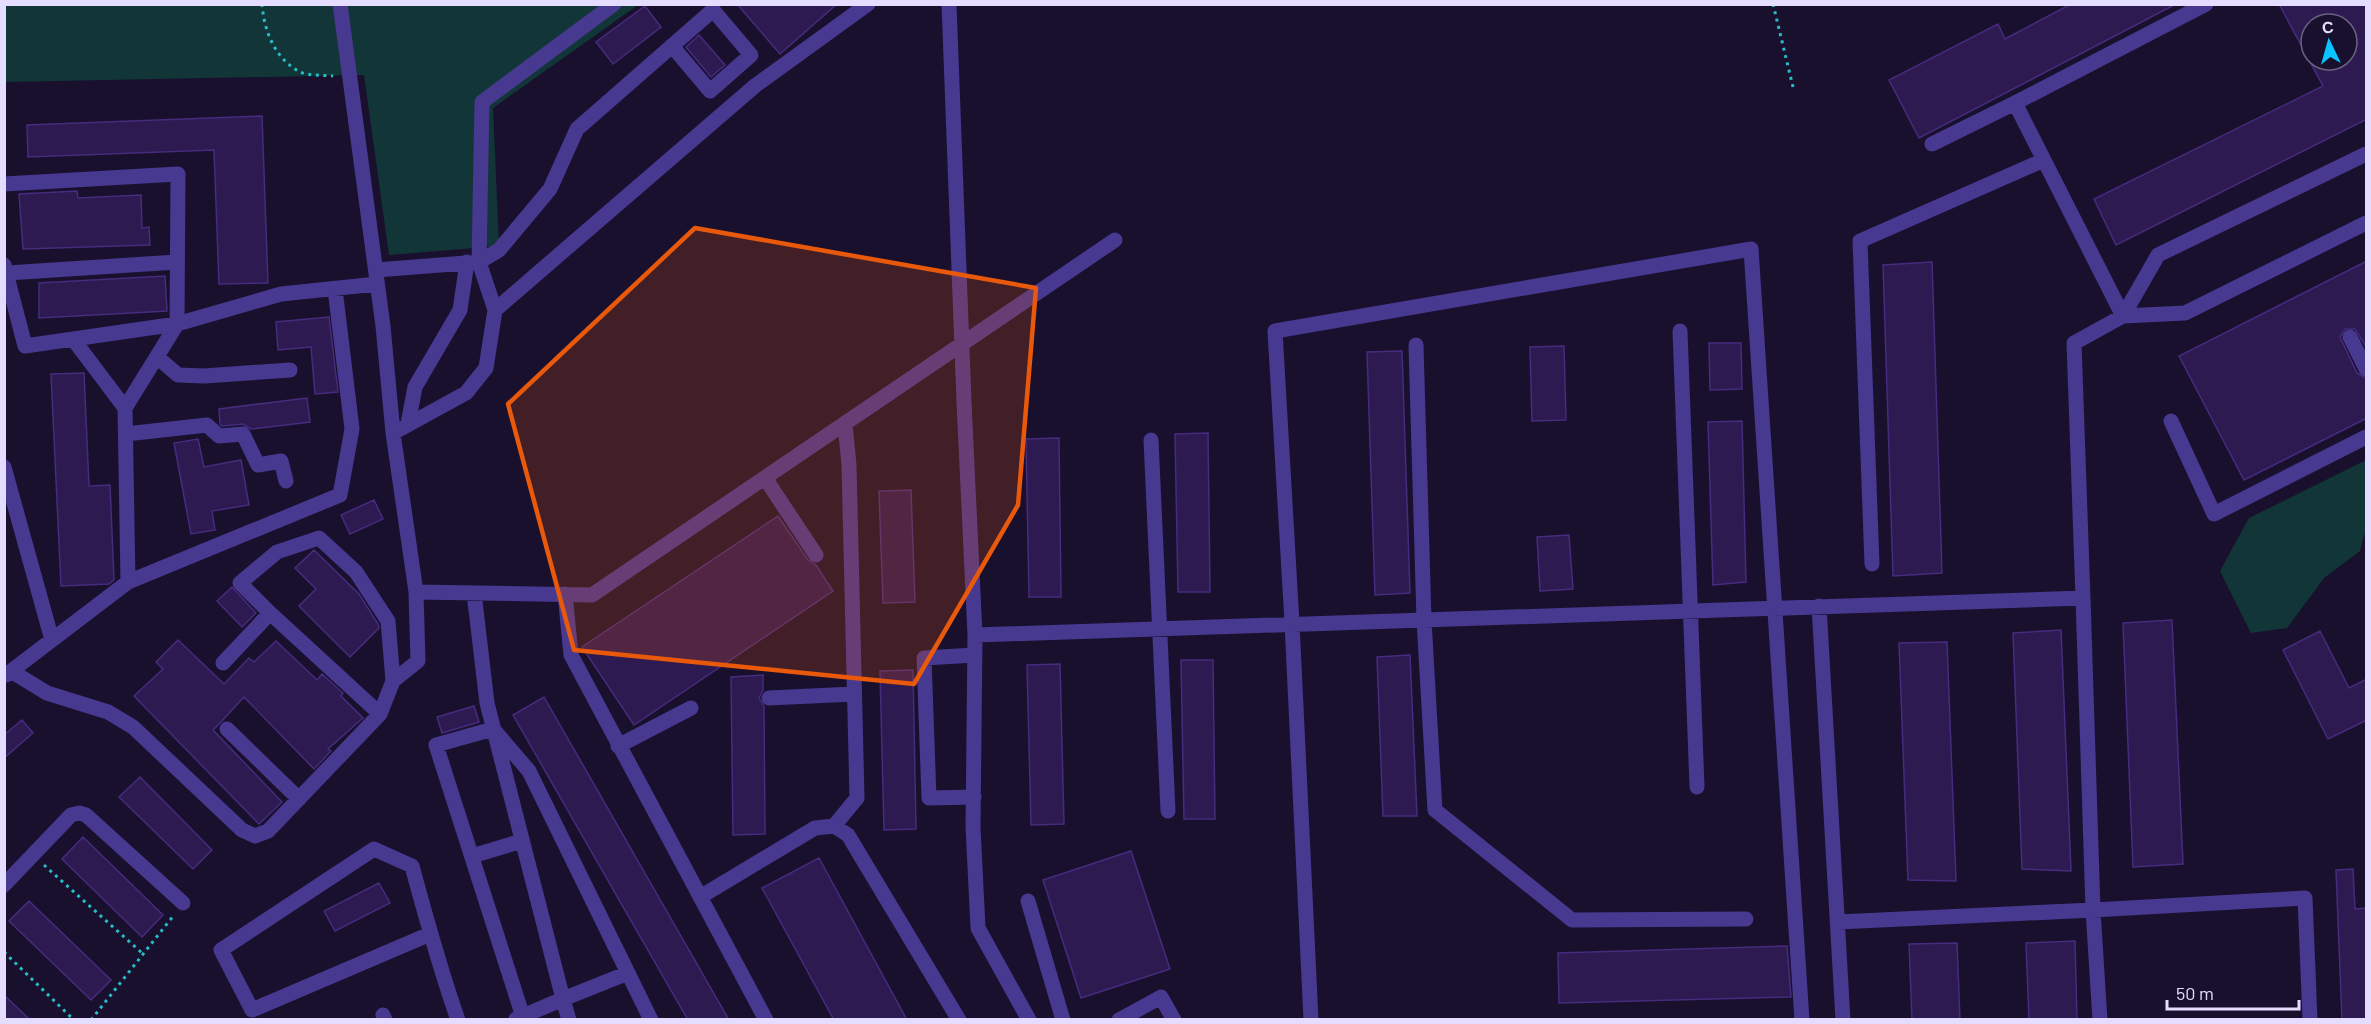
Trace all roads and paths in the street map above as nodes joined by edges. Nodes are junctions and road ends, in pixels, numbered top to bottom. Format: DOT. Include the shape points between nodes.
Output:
graph roads {
  1 [pos="262,4"];
  2 [pos="340,4"];
  3 [pos="614,4"];
  4 [pos="868,4"];
  5 [pos="949,4"];
  6 [pos="1773,4"];
  7 [pos="2206,4"];
  8 [pos="672,46"];
  9 [pos="351,78"];
  10 [pos="1793,87"];
  11 [pos="2015,103"];
  12 [pos="1932,144"];
  13 [pos="2367,154"];
  14 [pos="2044,160"];
  15 [pos="4,184"];
  16 [pos="2367,223"];
  17 [pos="1115,240"];
  18 [pos="177,261"];
  19 [pos="473,262"];
  20 [pos="6,269"];
  21 [pos="376,277"];
  22 [pos="335,289"];
  23 [pos="495,310"];
  24 [pos="2123,316"];
  25 [pos="177,324"];
  26 [pos="1680,331"];
  27 [pos="2350,337"];
  28 [pos="73,339"];
  29 [pos="962,344"];
  30 [pos="1416,345"];
  31 [pos="157,357"];
  32 [pos="2367,369"];
  33 [pos="290,370"];
  34 [pos="125,408"];
  35 [pos="2170,421"];
  36 [pos="845,423"];
  37 [pos="408,424"];
  38 [pos="393,433"];
  39 [pos="126,434"];
  40 [pos="2367,437"];
  41 [pos="1151,441"];
  42 [pos="4,467"];
  43 [pos="765,478"];
  44 [pos="286,481"];
  45 [pos="816,555"];
  46 [pos="1872,564"];
  47 [pos="128,582"];
  48 [pos="416,592"];
  49 [pos="474,593"];
  50 [pos="565,594"];
  51 [pos="2083,598"];
  52 [pos="1819,606"];
  53 [pos="1774,608"];
  54 [pos="1691,611"];
  55 [pos="270,613"];
  56 [pos="1424,620"];
  57 [pos="1292,623"];
  58 [pos="1159,629"];
  59 [pos="975,635"];
  60 [pos="52,640"];
  61 [pos="975,656"];
  62 [pos="223,663"];
  63 [pos="8,674"];
  64 [pos="393,681"];
  65 [pos="854,694"];
  66 [pos="769,698"];
  67 [pos="691,708"];
  68 [pos="380,714"];
  69 [pos="227,729"];
  70 [pos="493,729"];
  71 [pos="618,746"];
  72 [pos="1697,787"];
  73 [pos="974,797"];
  74 [pos="299,799"];
  75 [pos="1168,811"];
  76 [pos="834,826"];
  77 [pos="522,842"];
  78 [pos="472,856"];
  79 [pos="42,864"];
  80 [pos="4,885"];
  81 [pos="700,897"];
  82 [pos="1028,901"];
  83 [pos="181,905"];
  84 [pos="2093,910"];
  85 [pos="1746,919"];
  86 [pos="1838,922"];
  87 [pos="430,934"];
  88 [pos="4,952"];
  89 [pos="143,954"];
  90 [pos="628,973"];
  91 [pos="563,999"];
  92 [pos="521,1018"];
  93 [pos="74,1020"];
  94 [pos="91,1020"];
  95 [pos="458,1020"];
  96 [pos="569,1020"];
  97 [pos="651,1020"];
  98 [pos="766,1020"];
  99 [pos="958,1020"];
  100 [pos="1029,1020"];
  101 [pos="1063,1020"];
  102 [pos="1119,1020"];
  103 [pos="1174,1020"];
  104 [pos="1311,1020"];
  105 [pos="1802,1020"];
  106 [pos="1843,1020"];
  107 [pos="2100,1020"];
  108 [pos="2310,1020"];
  1 -- 9 [label="path" via="275,52 301,72"];
  2 -- 9 [label="lane"];
  3 -- 19 [label="lane" via="482,102"];
  4 -- 23 [label="lane" via="756,85"];
  5 -- 29 [label="lane"];
  6 -- 10 [label="path"];
  7 -- 11 [label="lane"];
  8 -- 8 [label="lane" via="713,10 752,55 710,91"];
  8 -- 19 [label="lane" via="577,129 550,189 499,250"];
  9 -- 21 [label="lane"];
  11 -- 12 [label="lane"];
  11 -- 14 [label="lane"];
  13 -- 24 [label="lane" via="2158,255"];
  14 -- 24 [label="lane"];
  14 -- 46 [label="lane" via="1860,241"];
  15 -- 18 [label="lane" via="178,174"];
  16 -- 24 [label="lane" via="2185,314"];
  17 -- 29 [label="lane"];
  18 -- 20 [label="lane"];
  18 -- 25 [label="lane"];
  19 -- 21 [label="lane"];
  19 -- 23 [label="lane"];
  19 -- 37 [label="lane" via="460,309 415,387"];
  20 -- 28 [label="lane" via="25,346"];
  21 -- 22 [label="lane"];
  21 -- 38 [label="lane"];
  22 -- 25 [label="lane" via="281,294"];
  22 -- 47 [label="lane" via="352,429 340,495"];
  23 -- 37 [label="lane" via="486,369 466,393"];
  24 -- 51 [label="lane" via="2074,343"];
  25 -- 28 [label="lane"];
  25 -- 31 [label="lane"];
  26 -- 54 [label="lane"];
  27 -- 32 [label="lane"];
  28 -- 34 [label="lane"];
  29 -- 36 [label="lane"];
  29 -- 59 [label="lane"];
  30 -- 56 [label="lane"];
  31 -- 33 [label="lane" via="178,375"];
  31 -- 34 [label="lane"];
  34 -- 39 [label="lane"];
  35 -- 40 [label="lane" via="2214,514"];
  36 -- 43 [label="lane"];
  36 -- 65 [label="lane"];
  37 -- 38 [label="lane"];
  38 -- 48 [label="lane"];
  39 -- 44 [label="lane" via="207,425 219,436 243,434 258,465 281,462"];
  39 -- 47 [label="lane"];
  41 -- 58 [label="lane"];
  42 -- 60 [label="lane"];
  43 -- 45 [label="lane"];
  43 -- 50 [label="lane" via="592,595"];
  47 -- 60 [label="lane"];
  48 -- 49 [label="lane"];
  48 -- 64 [label="lane" via="418,661"];
  49 -- 50 [label="lane"];
  49 -- 70 [label="lane"];
  50 -- 71 [label="lane" via="571,655"];
  51 -- 52 [label="lane"];
  51 -- 84 [label="lane"];
  52 -- 53 [label="lane"];
  52 -- 86 [label="lane"];
  53 -- 54 [label="lane"];
  53 -- 57 [label="lane" via="1751,249 1275,331"];
  53 -- 105 [label="lane"];
  54 -- 56 [label="lane"];
  54 -- 72 [label="lane"];
  55 -- 62 [label="lane"];
  55 -- 64 [label="lane" via="240,583 277,552 319,538 356,572 388,621"];
  55 -- 68 [label="lane"];
  56 -- 57 [label="lane"];
  56 -- 85 [label="lane" via="1435,810 1572,920"];
  57 -- 58 [label="lane"];
  57 -- 104 [label="lane"];
  58 -- 59 [label="lane"];
  58 -- 75 [label="lane"];
  59 -- 61 [label="lane"];
  60 -- 63 [label="lane"];
  61 -- 73 [label="lane"];
  61 -- 73 [label="lane" via="924,658 929,798"];
  63 -- 74 [label="lane" via="47,693 108,712 133,727 242,830 255,836 268,831"];
  64 -- 68 [label="lane"];
  65 -- 66 [label="lane"];
  65 -- 76 [label="lane" via="857,798"];
  67 -- 71 [label="lane"];
  68 -- 74 [label="lane"];
  69 -- 74 [label="lane"];
  70 -- 77 [label="lane"];
  70 -- 78 [label="lane" via="436,745"];
  70 -- 90 [label="lane" via="529,771"];
  71 -- 81 [label="lane"];
  73 -- 100 [label="lane" via="978,928"];
  76 -- 81 [label="lane" via="815,828"];
  76 -- 99 [label="lane" via="848,835"];
  77 -- 78 [label="lane"];
  77 -- 91 [label="lane"];
  78 -- 92 [label="lane"];
  79 -- 89 [label="path"];
  80 -- 83 [label="lane" via="71,815 79,813 86,815"];
  81 -- 98 [label="lane"];
  82 -- 101 [label="lane"];
  83 -- 89 [label="path"];
  84 -- 86 [label="lane"];
  84 -- 107 [label="lane"];
  84 -- 108 [label="lane" via="2305,898"];
  86 -- 106 [label="lane"];
  87 -- 87 [label="lane" via="412,866 374,849 221,950 252,1010"];
  87 -- 95 [label="lane"];
  88 -- 93 [label="path"];
  89 -- 94 [label="path"];
  90 -- 91 [label="lane"];
  90 -- 97 [label="lane"];
  91 -- 92 [label="lane"];
  91 -- 96 [label="lane"];
  102 -- 103 [label="lane" via="1161,997"];
}
